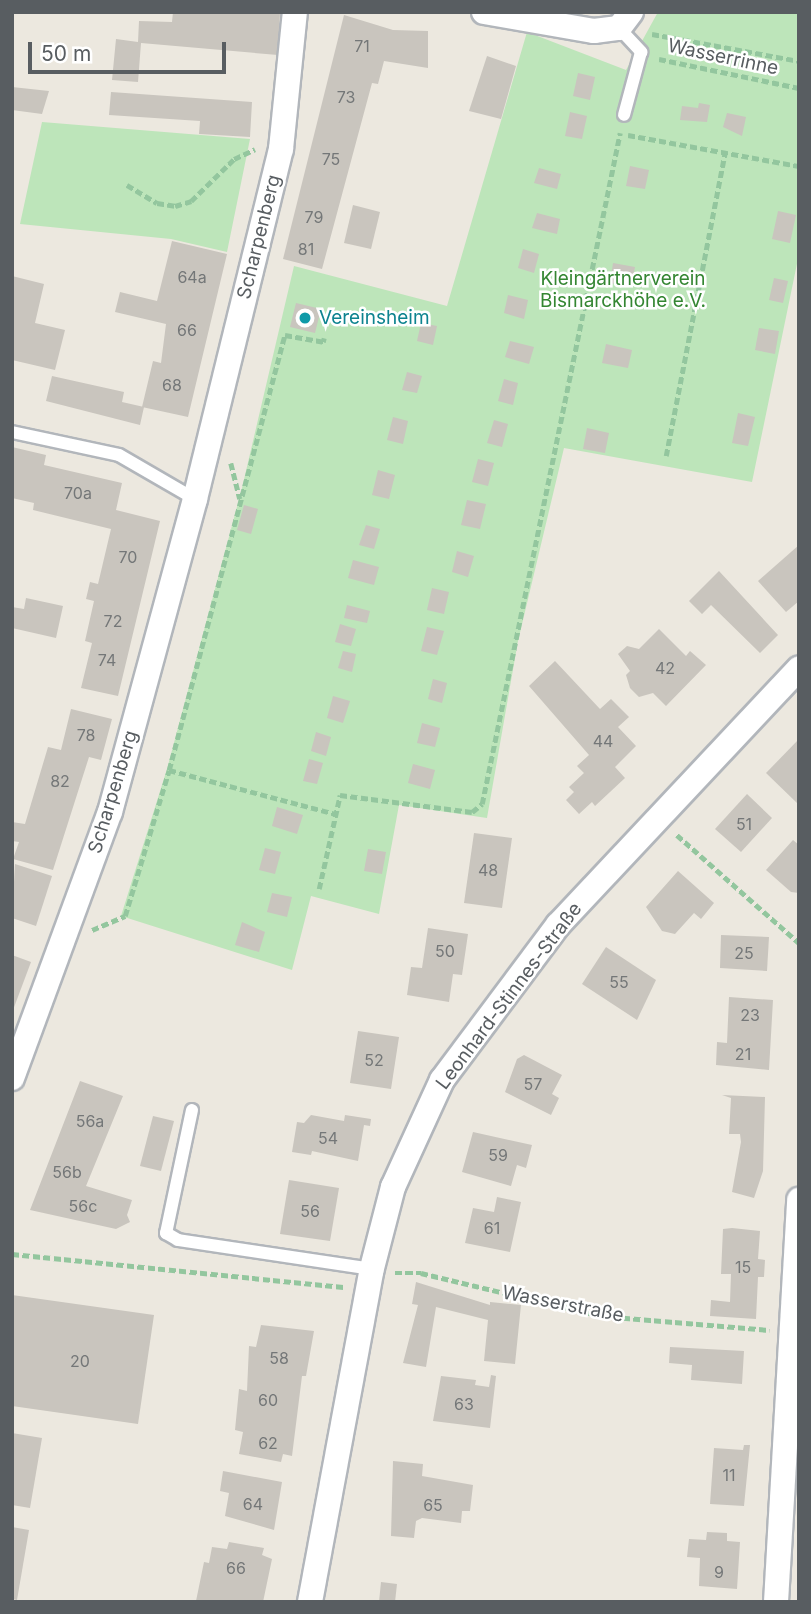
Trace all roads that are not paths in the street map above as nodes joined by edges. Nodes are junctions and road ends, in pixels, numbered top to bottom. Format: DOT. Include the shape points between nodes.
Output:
graph roads {
  1 [pos="295,12"];
  2 [pos="484,12"];
  3 [pos="625,20"];
  4 [pos="624,115"];
  5 [pos="12,432"];
  6 [pos="195,499"];
  7 [pos="799,668"];
  8 [pos="12,1079"];
  9 [pos="192,1110"];
  10 [pos="799,1200"];
  11 [pos="371,1277"];
  12 [pos="795,1332"];
  13 [pos="310,1602"];
  14 [pos="776,1602"];
  1 -- 6 [label="street, Scharpenberg" via="281,149"];
  2 -- 3 [label="street" via="594,31"];
  3 -- 4 [label="lane" via="642,52"];
  5 -- 6 [label="lane" via="119,456"];
  6 -- 8 [label="street, Scharpenberg" via="110,812"];
  7 -- 11 [label="street, Leonhard-Stinnes-Straße" via="558,925 442,1080 393,1187"];
  9 -- 11 [label="lane" via="166,1233 178,1240"];
  10 -- 12 [label="street"];
  11 -- 13 [label="street, Leonhard-Stinnes-Straße"];
  12 -- 14 [label="street"];
}
